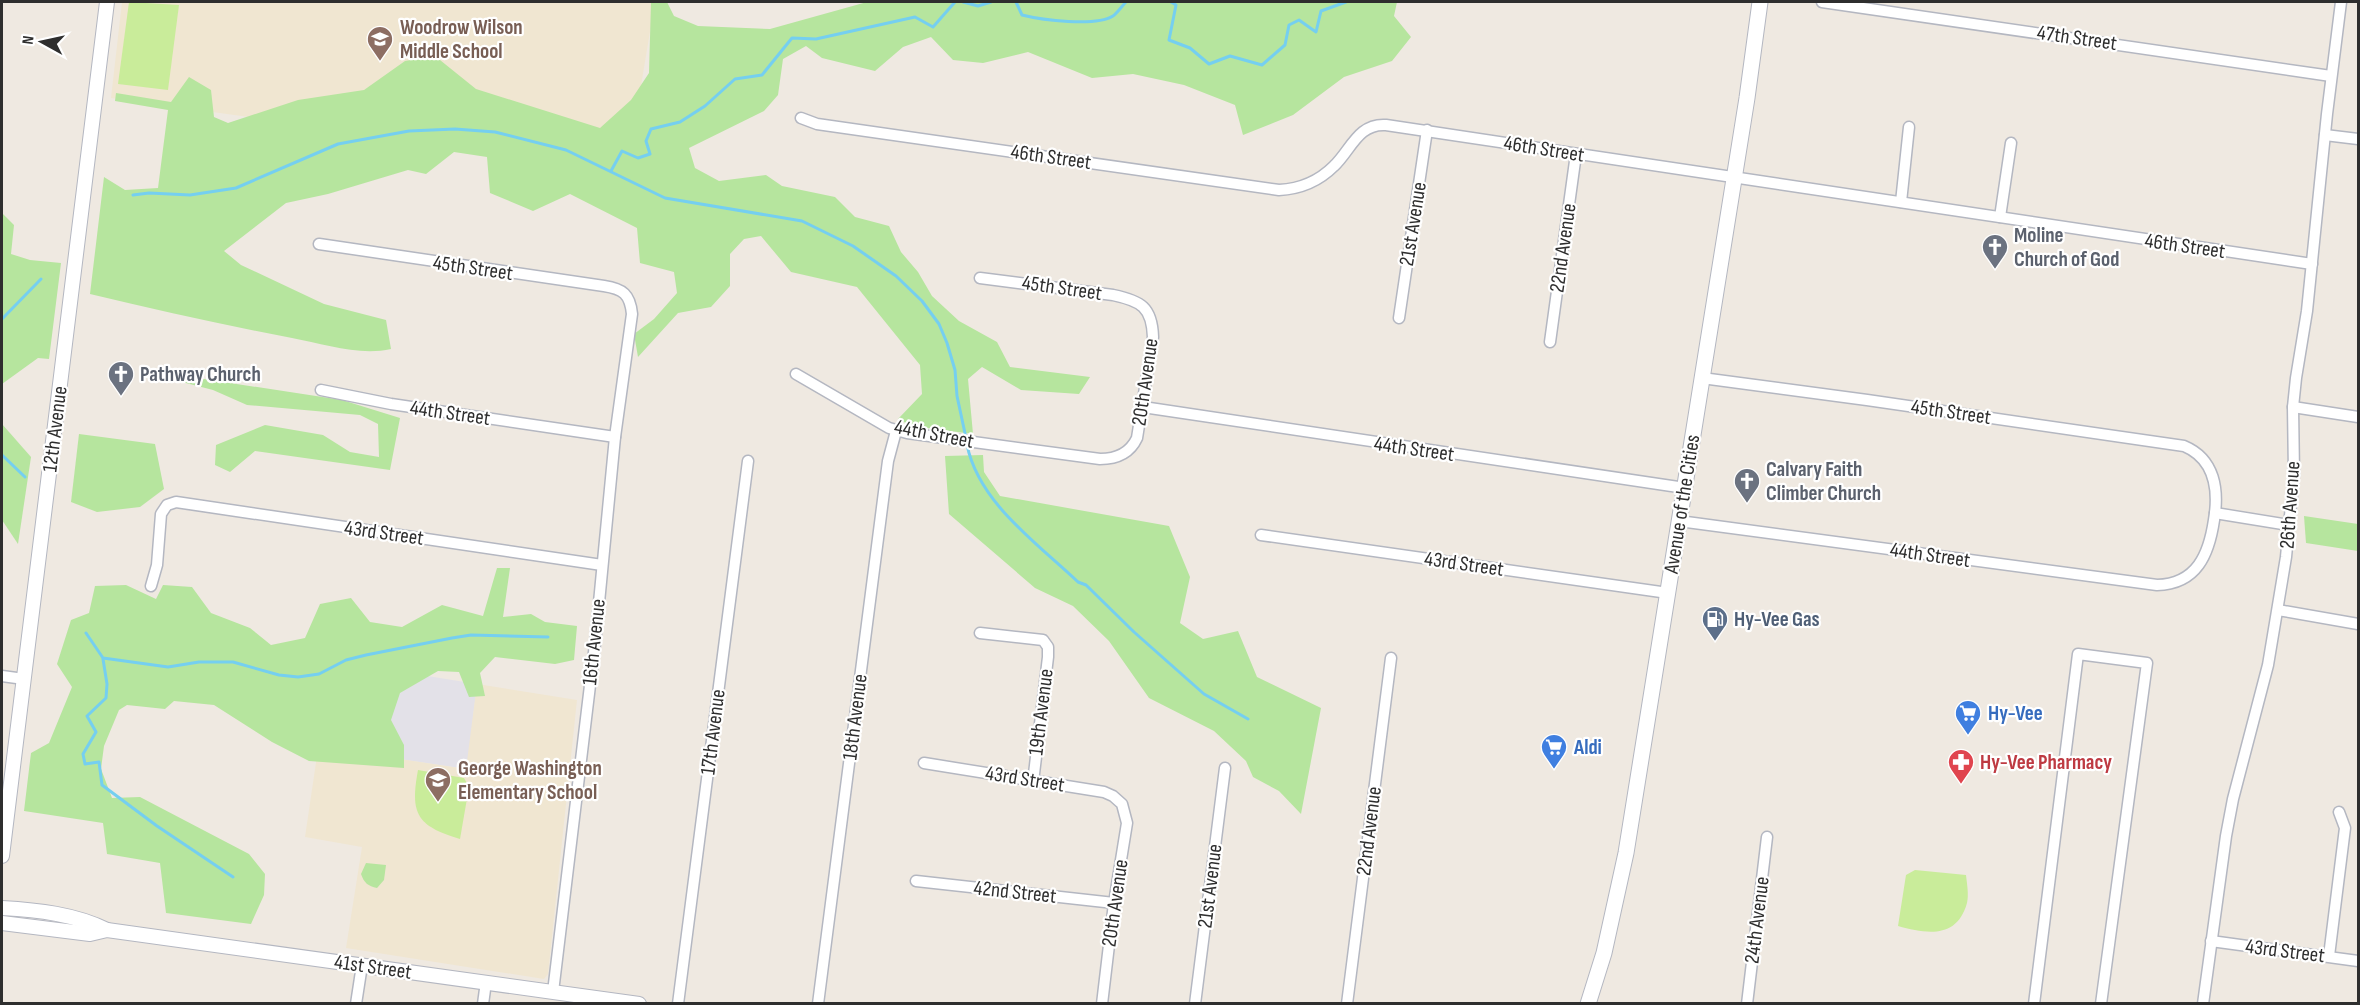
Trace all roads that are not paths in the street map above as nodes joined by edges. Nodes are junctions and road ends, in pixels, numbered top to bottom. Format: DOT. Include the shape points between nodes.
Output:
graph roads {
  1 [pos="107,2"];
  2 [pos="1760,2"];
  3 [pos="1822,2"];
  4 [pos="2341,2"];
  5 [pos="2331,76"];
  6 [pos="801,118"];
  7 [pos="1909,127"];
  8 [pos="1427,130"];
  9 [pos="2325,135"];
  10 [pos="2358,139"];
  11 [pos="2011,142"];
  12 [pos="1576,154"];
  13 [pos="1734,178"];
  14 [pos="1901,202"];
  15 [pos="2000,217"];
  16 [pos="319,244"];
  17 [pos="2312,264"];
  18 [pos="980,278"];
  19 [pos="626,293"];
  20 [pos="1141,304"];
  21 [pos="1399,318"];
  22 [pos="1550,342"];
  23 [pos="796,374"];
  24 [pos="1702,378"];
  25 [pos="321,390"];
  26 [pos="1143,407"];
  27 [pos="2293,407"];
  28 [pos="2358,417"];
  29 [pos="896,431"];
  30 [pos="615,437"];
  31 [pos="1120,456"];
  32 [pos="748,461"];
  33 [pos="1685,488"];
  34 [pos="2216,513"];
  35 [pos="1679,521"];
  36 [pos="2289,525"];
  37 [pos="1261,535"];
  38 [pos="602,566"];
  39 [pos="151,586"];
  40 [pos="1668,593"];
  41 [pos="2278,610"];
  42 [pos="2358,624"];
  43 [pos="980,633"];
  44 [pos="1391,658"];
  45 [pos="2,676"];
  46 [pos="24,679"];
  47 [pos="924,763"];
  48 [pos="1225,768"];
  49 [pos="1033,782"];
  50 [pos="1122,804"];
  51 [pos="2339,812"];
  52 [pos="1767,837"];
  53 [pos="2,856"];
  54 [pos="916,881"];
  55 [pos="1114,903"];
  56 [pos="2,908"];
  57 [pos="2,923"];
  58 [pos="107,930"];
  59 [pos="2211,941"];
  60 [pos="2329,956"];
  61 [pos="2358,961"];
  62 [pos="362,965"];
  63 [pos="486,982"];
  64 [pos="553,992"];
  65 [pos="356,1004"];
  66 [pos="483,1004"];
  67 [pos="639,1004"];
  68 [pos="678,1004"];
  69 [pos="818,1004"];
  70 [pos="1102,1004"];
  71 [pos="1196,1004"];
  72 [pos="1347,1004"];
  73 [pos="1588,1004"];
  74 [pos="1747,1004"];
  75 [pos="2034,1004"];
  76 [pos="2101,1004"];
  77 [pos="2203,1004"];
  1 -- 46 [label="street, 12th Avenue"];
  2 -- 13 [label="main road, Avenue of the Cities"];
  3 -- 5 [label="street, 47th Street"];
  4 -- 5 [label="street, 26th Avenue"];
  5 -- 9 [label="street, 26th Avenue"];
  6 -- 8 [label="street, 46th Street" via="817,124 1279,190 1307,184 1326,173 1372,125"];
  7 -- 14 [label="street"];
  8 -- 12 [label="street, 46th Street"];
  8 -- 21 [label="street, 21st Avenue"];
  9 -- 10 [label="street"];
  9 -- 17 [label="street, 26th Avenue"];
  11 -- 15 [label="street"];
  12 -- 13 [label="street, 46th Street"];
  12 -- 22 [label="street, 22nd Avenue"];
  13 -- 14 [label="street, 46th Street"];
  13 -- 24 [label="main road, Avenue of the Cities"];
  14 -- 15 [label="street, 46th Street"];
  15 -- 17 [label="street, 46th Street"];
  16 -- 19 [label="street, 45th Street" via="604,286"];
  17 -- 27 [label="street, 26th Avenue"];
  18 -- 20 [label="street, 45th Street" via="1113,295"];
  19 -- 30 [label="street, 16th Avenue" via="632,314"];
  20 -- 26 [label="street, 20th Avenue" via="1150,315 1153,337"];
  23 -- 29 [label="street, 44th Street"];
  24 -- 33 [label="main road, Avenue of the Cities"];
  24 -- 34 [label="street, 45th Street" via="2184,446 2198,454 2214,479"];
  25 -- 30 [label="street, 44th Street"];
  26 -- 31 [label="street, 20th Avenue" via="1137,438"];
  26 -- 33 [label="street, 44th Street"];
  27 -- 28 [label="street"];
  27 -- 36 [label="street, 26th Avenue" via="2294,474"];
  29 -- 31 [label="street, 44th Street" via="1100,459"];
  29 -- 69 [label="street, 18th Avenue" via="888,461"];
  30 -- 38 [label="street, 16th Avenue"];
  32 -- 68 [label="street, 17th Avenue"];
  33 -- 35 [label="main road, Avenue of the Cities"];
  34 -- 35 [label="street, 44th Street" via="2206,555 2180,581 2165,585"];
  34 -- 36 [label="street"];
  35 -- 40 [label="main road, Avenue of the Cities"];
  36 -- 41 [label="street, 26th Avenue"];
  37 -- 40 [label="street, 43rd Street"];
  38 -- 39 [label="street, 43rd Street" via="183,502 167,505 161,514 157,565"];
  38 -- 64 [label="street, 16th Avenue"];
  40 -- 73 [label="main road, Avenue of the Cities" via="1626,853 1604,953"];
  41 -- 42 [label="street"];
  41 -- 59 [label="street, 26th Avenue" via="2268,665 2233,799"];
  43 -- 49 [label="street, 19th Avenue" via="1046,643 1048,657"];
  44 -- 72 [label="street, 22nd Avenue"];
  45 -- 46 [label="street"];
  46 -- 53 [label="street, 12th Avenue"];
  47 -- 49 [label="street, 43rd Street"];
  48 -- 71 [label="street, 21st Avenue"];
  49 -- 50 [label="street, 43rd Street" via="1104,792"];
  50 -- 55 [label="street, 20th Avenue" via="1127,824"];
  51 -- 60 [label="street" via="2345,828"];
  52 -- 74 [label="street, 24th Avenue"];
  54 -- 55 [label="street, 42nd Street"];
  55 -- 70 [label="street, 20th Avenue"];
  56 -- 58 [label="street, 41st Street" via="69,917"];
  57 -- 58 [label="street, 41st Street" via="90,933"];
  58 -- 62 [label="street, 41st Street"];
  59 -- 60 [label="street, 43rd Street"];
  59 -- 77 [label="street, 26th Avenue"];
  60 -- 61 [label="street, 43rd Street"];
  62 -- 63 [label="street, 41st Street"];
  62 -- 65 [label="street"];
  63 -- 64 [label="street, 41st Street"];
  63 -- 66 [label="street"];
  64 -- 67 [label="street, 41st Street"];
  75 -- 76 [label="street" via="2078,654 2147,663"];
}
